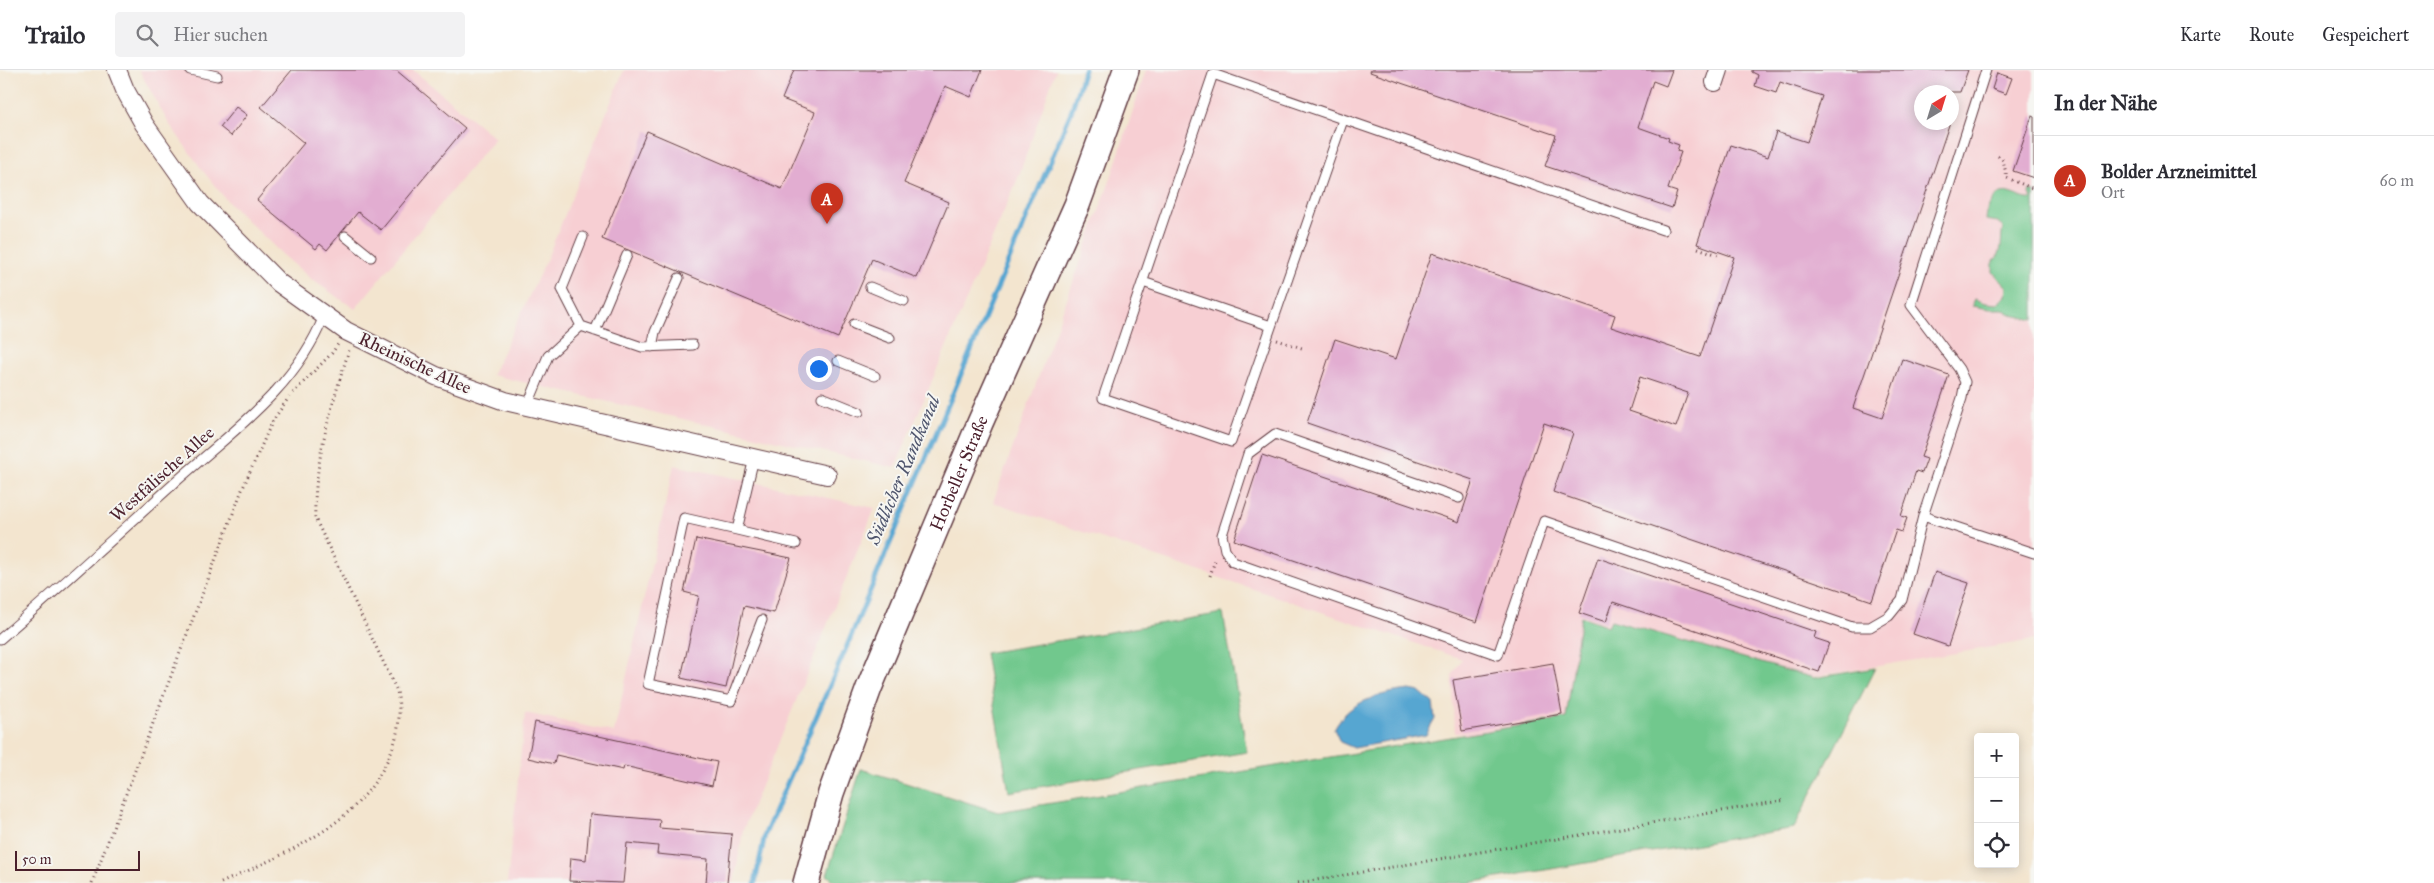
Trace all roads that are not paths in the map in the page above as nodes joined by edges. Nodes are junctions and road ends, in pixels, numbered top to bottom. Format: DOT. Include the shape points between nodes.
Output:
graph roads {
  1 [pos="118,70"];
  2 [pos="190,70"];
  3 [pos="1126,70"];
  4 [pos="1986,70"];
  5 [pos="217,76"];
  6 [pos="1343,120"];
  7 [pos="1663,230"];
  8 [pos="345,236"];
  9 [pos="583,237"];
  10 [pos="627,255"];
  11 [pos="371,257"];
  12 [pos="679,278"];
  13 [pos="1144,282"];
  14 [pos="870,287"];
  15 [pos="904,301"];
  16 [pos="324,316"];
  17 [pos="854,324"];
  18 [pos="581,326"];
  19 [pos="1272,326"];
  20 [pos="595,331"];
  21 [pos="890,338"];
  22 [pos="693,345"];
  23 [pos="652,347"];
  24 [pos="838,360"];
  25 [pos="875,376"];
  26 [pos="822,397"];
  27 [pos="527,407"];
  28 [pos="859,412"];
  29 [pos="754,458"];
  30 [pos="827,475"];
  31 [pos="1459,498"];
  32 [pos="1923,516"];
  33 [pos="737,530"];
  34 [pos="796,544"];
  35 [pos="2034,553"];
  36 [pos="762,620"];
  37 [pos="0,639"];
  38 [pos="806,883"];
  1 -- 16 [label="street, Rheinische Allee" via="144,124 200,203 279,283"];
  2 -- 5 [label="lane"];
  3 -- 38 [label="main road, Horbeller Straße" via="1077,205 980,423 869,688 831,793"];
  4 -- 32 [label="lane" via="1911,305 1959,369 1965,382"];
  6 -- 7 [label="lane"];
  6 -- 13 [label="lane" via="1213,74"];
  6 -- 19 [label="lane"];
  8 -- 11 [label="lane"];
  9 -- 18 [label="lane" via="562,289"];
  10 -- 20 [label="lane"];
  12 -- 23 [label="lane" via="655,332"];
  13 -- 19 [label="lane"];
  13 -- 19 [label="lane" via="1103,398 1231,442"];
  14 -- 15 [label="lane"];
  16 -- 27 [label="street, Rheinische Allee" via="350,333 436,376"];
  16 -- 37 [label="lane, Westfälische Allee" via="313,342 290,375 246,421"];
  17 -- 21 [label="lane"];
  18 -- 20 [label="lane"];
  18 -- 27 [label="lane" via="548,356"];
  20 -- 23 [label="lane" via="642,347"];
  22 -- 23 [label="lane"];
  24 -- 25 [label="lane"];
  26 -- 28 [label="lane"];
  27 -- 29 [label="street, Rheinische Allee"];
  29 -- 30 [label="street, Rheinische Allee"];
  29 -- 33 [label="lane"];
  31 -- 32 [label="lane" via="1274,434 1248,454 1222,535 1225,550 1233,562 1498,655 1544,521 1852,627 1870,627 1889,616 1902,600"];
  32 -- 35 [label="lane"];
  33 -- 34 [label="lane"];
  33 -- 36 [label="lane" via="684,518 648,684 730,701"];
}
